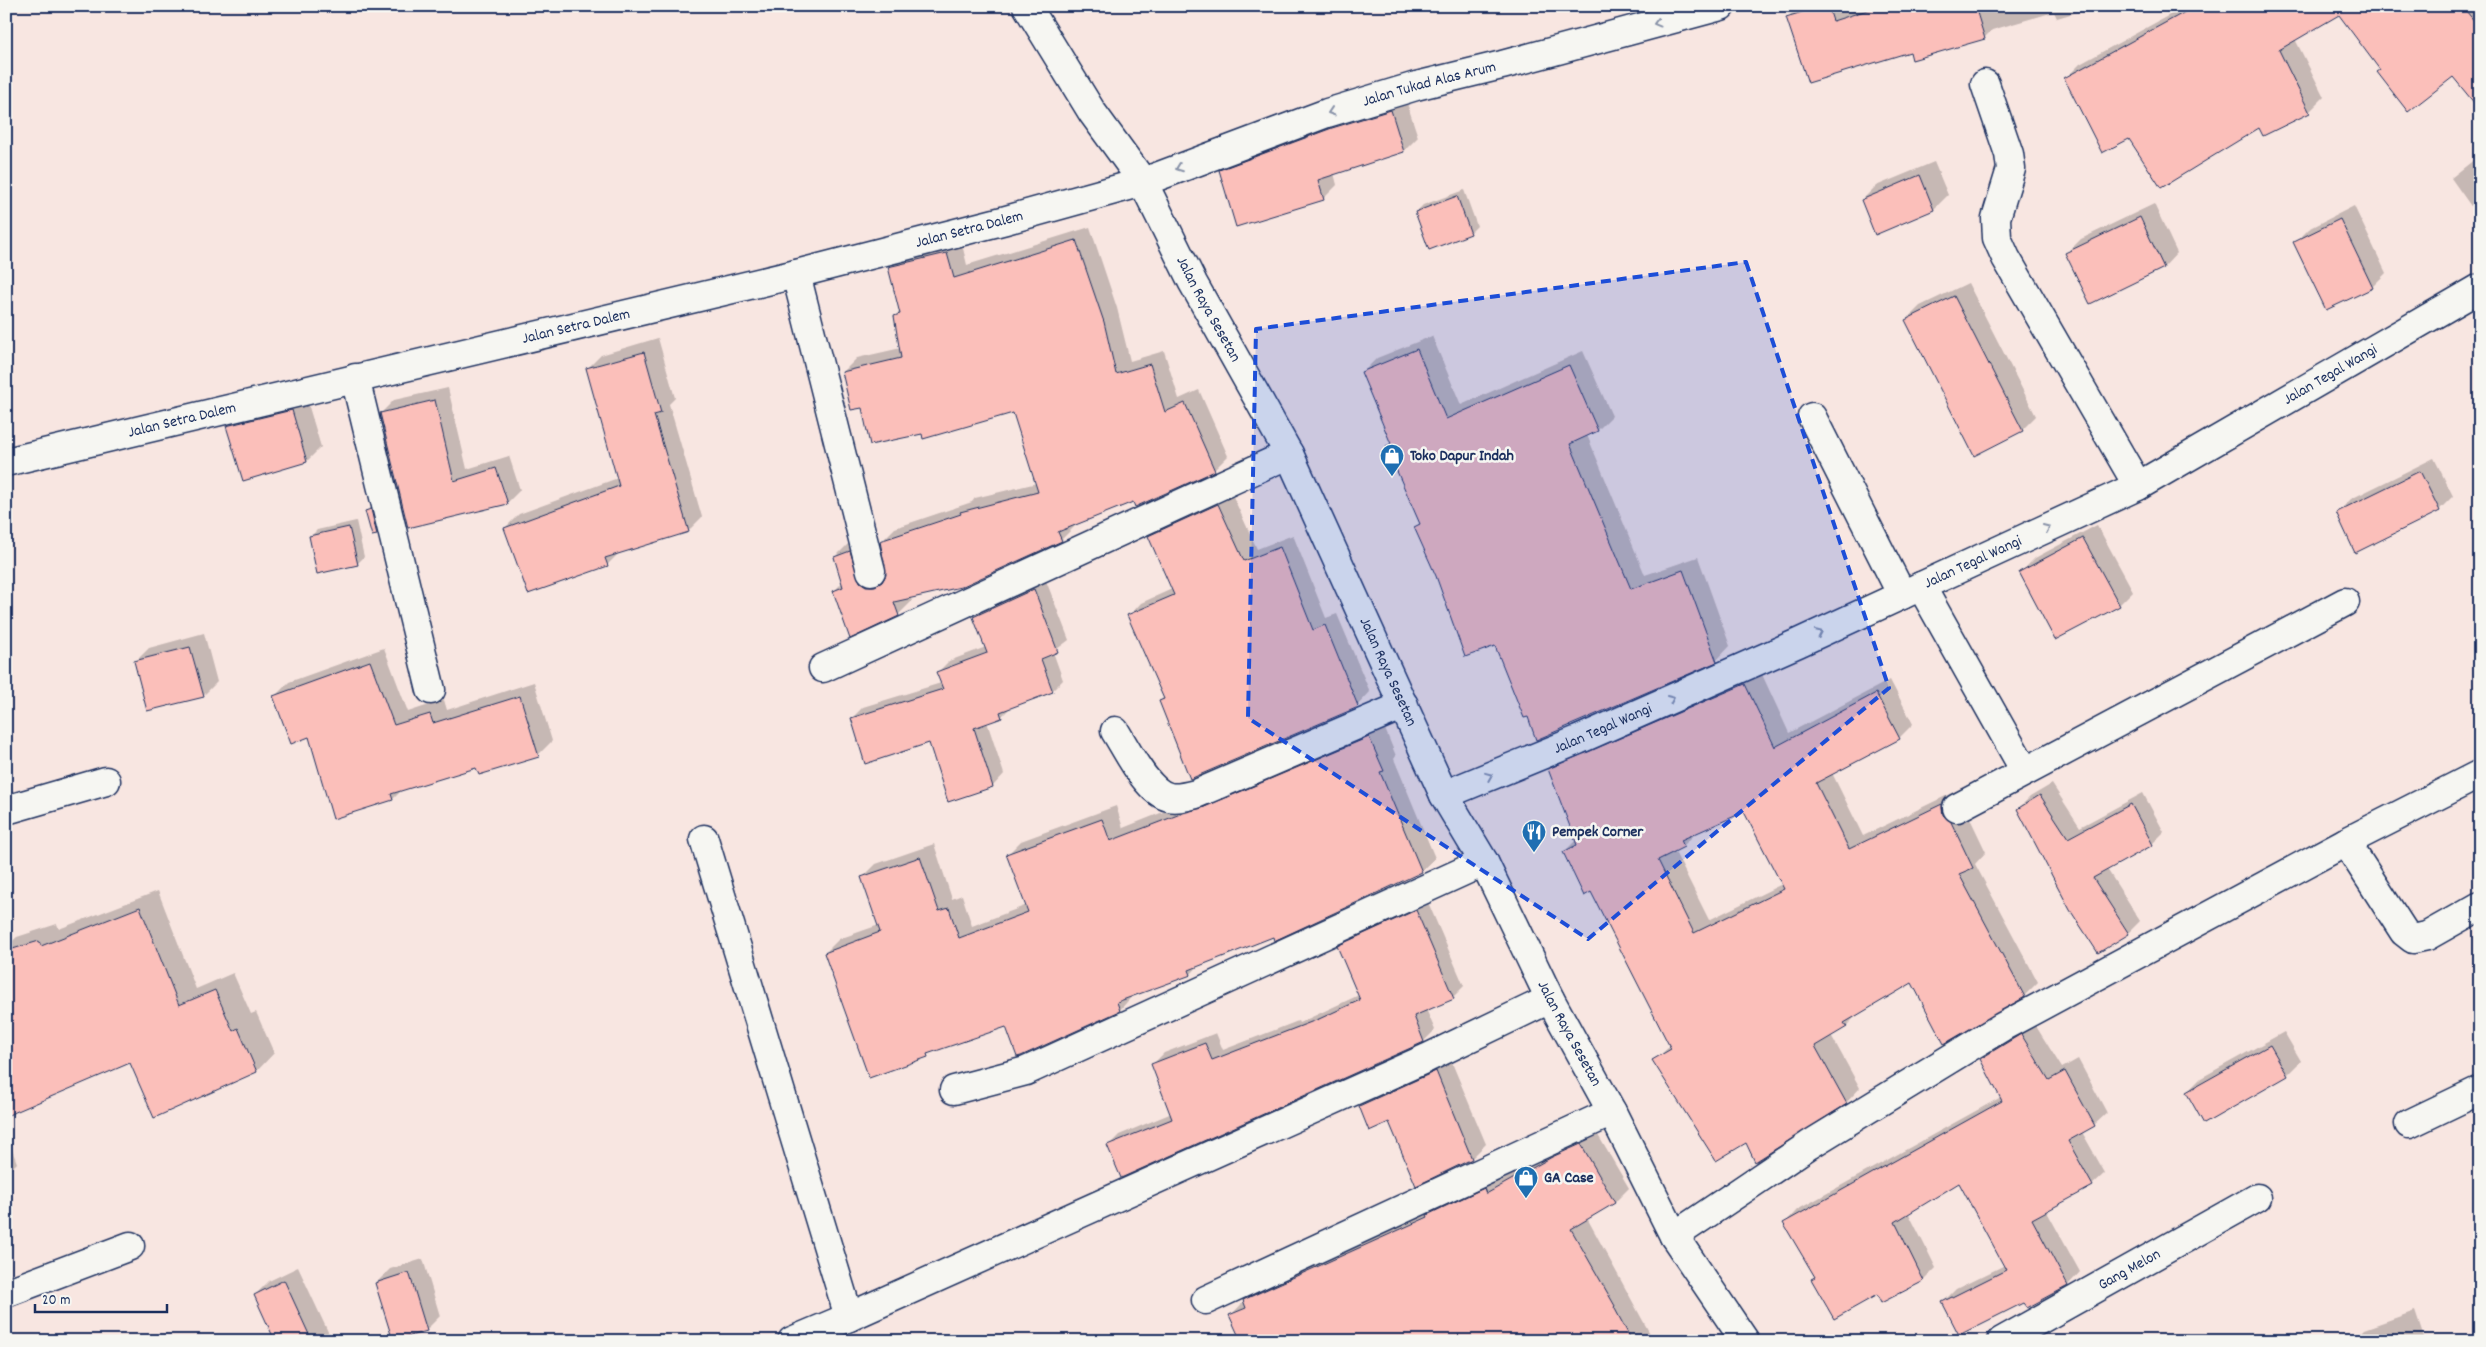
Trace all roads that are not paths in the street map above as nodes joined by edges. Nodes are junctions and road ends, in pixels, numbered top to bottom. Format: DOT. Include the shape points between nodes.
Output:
graph roads {
  1 [pos="1027,6"];
  2 [pos="1721,6"];
  3 [pos="1985,84"];
  4 [pos="1143,182"];
  5 [pos="796,274"];
  6 [pos="2480,288"];
  7 [pos="355,378"];
  8 [pos="1812,417"];
  9 [pos="1289,454"];
  10 [pos="6,462"];
  11 [pos="2138,486"];
  12 [pos="871,571"];
  13 [pos="1911,590"];
  14 [pos="2345,602"];
  15 [pos="823,668"];
  16 [pos="431,690"];
  17 [pos="1404,705"];
  18 [pos="1115,732"];
  19 [pos="2025,771"];
  20 [pos="2480,774"];
  21 [pos="106,781"];
  22 [pos="1444,795"];
  23 [pos="1956,808"];
  24 [pos="6,810"];
  25 [pos="704,839"];
  26 [pos="2346,842"];
  27 [pos="1484,862"];
  28 [pos="2480,906"];
  29 [pos="1550,999"];
  30 [pos="954,1090"];
  31 [pos="2480,1090"];
  32 [pos="1612,1112"];
  33 [pos="2409,1124"];
  34 [pos="2257,1198"];
  35 [pos="1674,1236"];
  36 [pos="130,1246"];
  37 [pos="6,1293"];
  38 [pos="1206,1300"];
  39 [pos="849,1317"];
  40 [pos="792,1341"];
  41 [pos="1745,1341"];
  42 [pos="2002,1341"];
  1 -- 4 [label="street, Jalan Raya Sesetan" via="1092,112"];
  2 -- 4 [label="street, Jalan Tukad Alas Arum, one-way" via="1336,110"];
  3 -- 11 [label="street" via="2011,169 1996,218 1997,238"];
  4 -- 5 [label="street, Jalan Setra Dalem"];
  4 -- 9 [label="street, Jalan Raya Sesetan"];
  5 -- 7 [label="street, Jalan Setra Dalem"];
  5 -- 12 [label="street"];
  6 -- 11 [label="street, Jalan Tegal Wangi"];
  7 -- 10 [label="street, Jalan Setra Dalem"];
  7 -- 16 [label="street"];
  8 -- 13 [label="street"];
  9 -- 15 [label="street"];
  9 -- 17 [label="street, Jalan Raya Sesetan"];
  13 -- 11 [label="street, Jalan Tegal Wangi, one-way"];
  13 -- 19 [label="street"];
  22 -- 13 [label="street, Jalan Tegal Wangi, one-way" via="1578,740"];
  14 -- 19 [label="street"];
  17 -- 18 [label="street" via="1185,796 1169,797 1149,783"];
  17 -- 22 [label="street, Jalan Raya Sesetan"];
  19 -- 23 [label="street"];
  20 -- 26 [label="street"];
  21 -- 24 [label="street"];
  22 -- 27 [label="street, Jalan Raya Sesetan"];
  25 -- 39 [label="street"];
  26 -- 28 [label="street" via="2404,932 2413,939 2427,936"];
  26 -- 35 [label="street" via="2002,1027 1810,1145"];
  27 -- 29 [label="street, Jalan Raya Sesetan"];
  27 -- 30 [label="street" via="1026,1070"];
  29 -- 32 [label="street, Jalan Raya Sesetan"];
  29 -- 39 [label="street" via="1427,1058"];
  31 -- 33 [label="street"];
  32 -- 35 [label="street, Jalan Raya Sesetan"];
  32 -- 38 [label="street"];
  34 -- 42 [label="street, Gang Melon"];
  35 -- 41 [label="street, Jalan Raya Sesetan"];
  36 -- 37 [label="street"];
  39 -- 40 [label="street"];
}
